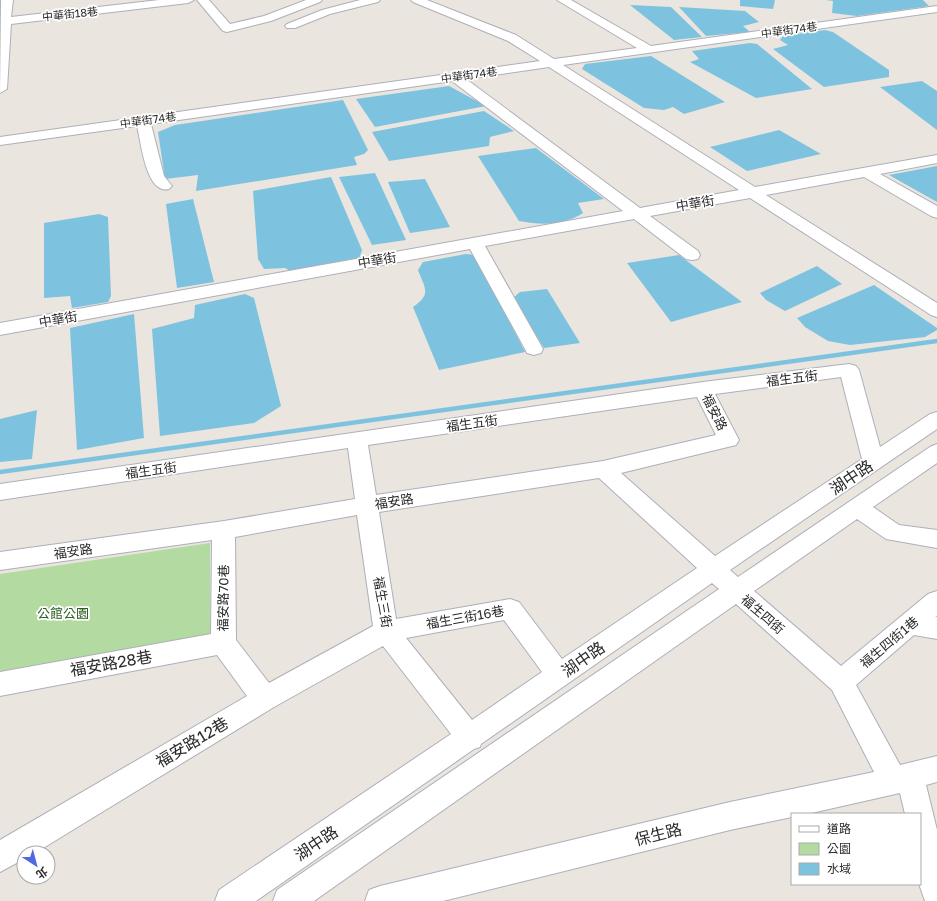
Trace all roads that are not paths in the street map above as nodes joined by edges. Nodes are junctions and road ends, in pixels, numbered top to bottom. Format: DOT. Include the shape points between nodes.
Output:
graph roads {
  1 [pos="7,0"];
  2 [pos="180,0"];
  3 [pos="203,0"];
  4 [pos="316,0"];
  5 [pos="374,0"];
  6 [pos="417,0"];
  7 [pos="563,0"];
  8 [pos="937,9"];
  9 [pos="267,19"];
  10 [pos="3,22"];
  11 [pos="319,24"];
  12 [pos="291,26"];
  13 [pos="650,50"];
  14 [pos="550,63"];
  15 [pos="455,77"];
  16 [pos="0,89"];
  17 [pos="143,120"];
  18 [pos="0,141"];
  19 [pos="937,159"];
  20 [pos="868,172"];
  21 [pos="164,186"];
  22 [pos="753,193"];
  23 [pos="637,213"];
  24 [pos="937,213"];
  25 [pos="475,242"];
  26 [pos="692,255"];
  27 [pos="937,311"];
  28 [pos="0,329"];
  29 [pos="534,349"];
  30 [pos="703,389"];
  31 [pos="937,419"];
  32 [pos="357,440"];
  33 [pos="937,452"];
  34 [pos="874,462"];
  35 [pos="603,469"];
  36 [pos="0,492"];
  37 [pos="368,505"];
  38 [pos="856,508"];
  39 [pos="224,530"];
  40 [pos="937,539"];
  41 [pos="0,561"];
  42 [pos="714,569"];
  43 [pos="736,590"];
  44 [pos="937,601"];
  45 [pos="910,624"];
  46 [pos="937,628"];
  47 [pos="386,631"];
  48 [pos="223,643"];
  49 [pos="560,676"];
  50 [pos="841,682"];
  51 [pos="0,684"];
  52 [pos="265,699"];
  53 [pos="470,738"];
  54 [pos="937,769"];
  55 [pos="902,779"];
  56 [pos="919,813"];
  57 [pos="921,824"];
  58 [pos="0,856"];
  59 [pos="936,886"];
  60 [pos="399,899"];
  61 [pos="230,901"];
  62 [pos="288,901"];
  1 -- 10 [label="street"];
  2 -- 10 [label="street, 中華街18巷"];
  3 -- 9 [label="street" via="227,28"];
  4 -- 9 [label="street"];
  5 -- 12 [label="street" via="326,12"];
  6 -- 14 [label="street" via="502,33"];
  7 -- 13 [label="street"];
  8 -- 13 [label="street, 中華街74巷"];
  9 -- 12 [label="street"];
  10 -- 16 [label="street"];
  11 -- 12 [label="street" via="302,31"];
  13 -- 14 [label="street, 中華街74巷"];
  14 -- 15 [label="street, 中華街74巷"];
  14 -- 22 [label="street"];
  15 -- 17 [label="street, 中華街74巷"];
  15 -- 23 [label="street"];
  17 -- 18 [label="street, 中華街74巷"];
  17 -- 21 [label="street" via="157,177"];
  19 -- 20 [label="street, 中華街"];
  20 -- 22 [label="street, 中華街"];
  20 -- 24 [label="street"];
  22 -- 23 [label="street, 中華街"];
  22 -- 27 [label="street"];
  23 -- 25 [label="street, 中華街"];
  23 -- 26 [label="street"];
  25 -- 28 [label="street, 中華街"];
  25 -- 29 [label="street"];
  30 -- 32 [label="street, 福生五街"];
  30 -- 34 [label="street, 福生五街" via="849,370"];
  30 -- 35 [label="street, 福安路" via="729,440"];
  31 -- 34 [label="street, 湖中路"];
  32 -- 36 [label="street, 福生五街"];
  32 -- 37 [label="street, 福生三街"];
  33 -- 38 [label="street, 湖中路"];
  34 -- 42 [label="street, 湖中路"];
  35 -- 37 [label="street, 福安路"];
  35 -- 42 [label="street, 福生四街"];
  37 -- 39 [label="street, 福安路"];
  37 -- 47 [label="street, 福生三街"];
  38 -- 40 [label="street" via="894,533"];
  38 -- 43 [label="street, 湖中路"];
  39 -- 41 [label="street, 福安路"];
  39 -- 48 [label="street, 福安路70巷"];
  42 -- 43 [label="street, 福生四街"];
  42 -- 49 [label="street, 湖中路"];
  43 -- 50 [label="street, 福生四街"];
  43 -- 62 [label="street, 湖中路"];
  44 -- 45 [label="street, 福生四街1巷"];
  45 -- 46 [label="street"];
  45 -- 50 [label="street, 福生四街1巷"];
  47 -- 49 [label="street, 福生三街16巷" via="510,609"];
  47 -- 52 [label="street, 福安路12巷"];
  47 -- 53 [label="street, 福生三街"];
  48 -- 51 [label="street, 福安路28巷"];
  48 -- 52 [label="street, 福安路70巷"];
  49 -- 53 [label="street, 湖中路"];
  50 -- 55 [label="street, 福生四街"];
  52 -- 58 [label="street, 福安路12巷"];
  53 -- 61 [label="street, 湖中路"];
  54 -- 55 [label="street, 保生路"];
  55 -- 56 [label="street, 福生四街"];
  55 -- 60 [label="street, 保生路" via="730,816"];
  57 -- 59 [label="street"];
}
